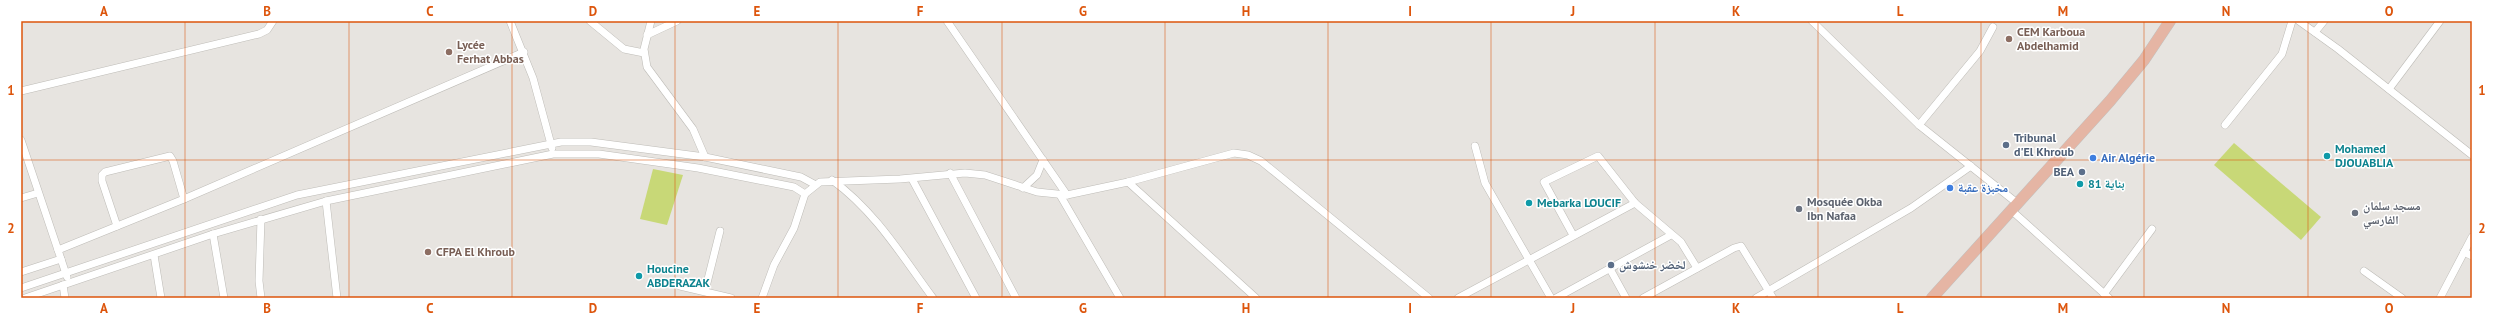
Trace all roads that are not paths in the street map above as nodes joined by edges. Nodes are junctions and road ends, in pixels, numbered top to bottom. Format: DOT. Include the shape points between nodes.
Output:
graph roads {
  1 [pos="273,21"];
  2 [pos="510,21"];
  3 [pos="590,21"];
  4 [pos="651,21"];
  5 [pos="676,21"];
  6 [pos="947,21"];
  7 [pos="1812,21"];
  8 [pos="2170,21"];
  9 [pos="2292,21"];
  10 [pos="2299,21"];
  11 [pos="2324,21"];
  12 [pos="2440,21"];
  13 [pos="1993,27"];
  14 [pos="2315,32"];
  15 [pos="647,35"];
  16 [pos="524,52"];
  17 [pos="644,53"];
  18 [pos="2389,89"];
  19 [pos="21,91"];
  20 [pos="2225,124"];
  21 [pos="1920,125"];
  22 [pos="21,140"];
  23 [pos="552,144"];
  24 [pos="1475,146"];
  25 [pos="553,154"];
  26 [pos="2472,155"];
  27 [pos="705,157"];
  28 [pos="1043,160"];
  29 [pos="1971,166"];
  30 [pos="950,173"];
  31 [pos="912,179"];
  32 [pos="832,180"];
  33 [pos="1128,182"];
  34 [pos="814,184"];
  35 [pos="1023,188"];
  36 [pos="38,193"];
  37 [pos="805,194"];
  38 [pos="1063,195"];
  39 [pos="21,198"];
  40 [pos="184,199"];
  41 [pos="326,201"];
  42 [pos="1635,203"];
  43 [pos="2014,207"];
  44 [pos="261,219"];
  45 [pos="117,226"];
  46 [pos="2152,229"];
  47 [pos="720,231"];
  48 [pos="213,234"];
  49 [pos="1573,235"];
  50 [pos="1671,235"];
  51 [pos="2472,237"];
  52 [pos="58,250"];
  53 [pos="2464,252"];
  54 [pos="154,255"];
  55 [pos="2472,256"];
  56 [pos="61,258"];
  57 [pos="1528,259"];
  58 [pos="1697,268"];
  59 [pos="1610,269"];
  60 [pos="2364,271"];
  61 [pos="21,272"];
  62 [pos="66,273"];
  63 [pos="66,284"];
  64 [pos="680,286"];
  65 [pos="21,288"];
  66 [pos="705,291"];
  67 [pos="1769,291"];
  68 [pos="2107,296"];
  69 [pos="25,298"];
  70 [pos="65,298"];
  71 [pos="160,298"];
  72 [pos="224,298"];
  73 [pos="261,298"];
  74 [pos="337,298"];
  75 [pos="730,298"];
  76 [pos="762,298"];
  77 [pos="933,298"];
  78 [pos="976,298"];
  79 [pos="1016,298"];
  80 [pos="1120,298"];
  81 [pos="1256,298"];
  82 [pos="1429,298"];
  83 [pos="1458,298"];
  84 [pos="1551,298"];
  85 [pos="1556,298"];
  86 [pos="1626,298"];
  87 [pos="1643,298"];
  88 [pos="1756,298"];
  89 [pos="1773,298"];
  90 [pos="1932,298"];
  91 [pos="2402,298"];
  92 [pos="2440,298"];
  1 -- 19 [label="street" via="267,30 259,34"];
  2 -- 16 [label="street"];
  3 -- 17 [label="street" via="624,49"];
  4 -- 15 [label="street"];
  5 -- 15 [label="street"];
  6 -- 28 [label="street"];
  7 -- 21 [label="street"];
  8 -- 43 [label="main road" via="2144,60 2110,101"];
  9 -- 20 [label="street" via="2282,54"];
  10 -- 14 [label="street"];
  11 -- 14 [label="street"];
  12 -- 18 [label="street"];
  13 -- 21 [label="street" via="1980,51"];
  14 -- 18 [label="street"];
  15 -- 17 [label="street"];
  16 -- 23 [label="street"];
  16 -- 40 [label="street"];
  17 -- 27 [label="street" via="649,71 693,129"];
  18 -- 26 [label="street"];
  21 -- 29 [label="street"];
  22 -- 36 [label="street"];
  23 -- 25 [label="street"];
  23 -- 27 [label="street" via="591,142"];
  23 -- 62 [label="street" via="304,193"];
  24 -- 57 [label="street" via="1485,183"];
  25 -- 37 [label="street" via="599,154 698,168 794,187"];
  25 -- 41 [label="street"];
  27 -- 34 [label="street" via="801,177"];
  28 -- 35 [label="street" via="1037,175"];
  28 -- 38 [label="street"];
  29 -- 43 [label="street"];
  29 -- 67 [label="street" via="1911,208"];
  30 -- 31 [label="street"];
  30 -- 35 [label="street" via="984,175"];
  30 -- 79 [label="street"];
  31 -- 32 [label="street"];
  31 -- 78 [label="street"];
  32 -- 34 [label="street"];
  32 -- 77 [label="street" via="873,216"];
  33 -- 38 [label="street"];
  33 -- 81 [label="street"];
  33 -- 82 [label="street" via="1234,153 1248,155 1261,161"];
  34 -- 37 [label="street"];
  35 -- 38 [label="street"];
  36 -- 39 [label="street"];
  36 -- 52 [label="street"];
  37 -- 76 [label="street" via="794,228 774,265"];
  38 -- 80 [label="street"];
  40 -- 45 [label="street"];
  40 -- 45 [label="street" via="170,156 108,171 102,175 102,181"];
  41 -- 44 [label="street"];
  41 -- 74 [label="street"];
  42 -- 49 [label="street"];
  42 -- 49 [label="street" via="1598,156 1544,182"];
  42 -- 50 [label="street"];
  43 -- 68 [label="street"];
  43 -- 90 [label="main road"];
  44 -- 48 [label="street"];
  44 -- 73 [label="street"];
  45 -- 52 [label="street"];
  46 -- 68 [label="street"];
  47 -- 66 [label="street"];
  48 -- 54 [label="street"];
  48 -- 72 [label="street"];
  49 -- 57 [label="street"];
  50 -- 58 [label="street" via="1681,242"];
  50 -- 59 [label="street"];
  51 -- 53 [label="street"];
  52 -- 56 [label="street"];
  53 -- 55 [label="street"];
  53 -- 92 [label="street"];
  54 -- 63 [label="street"];
  54 -- 71 [label="street"];
  56 -- 61 [label="street"];
  56 -- 62 [label="street"];
  57 -- 83 [label="street"];
  57 -- 84 [label="street"];
  58 -- 67 [label="street" via="1741,246"];
  58 -- 87 [label="street"];
  59 -- 85 [label="street"];
  59 -- 86 [label="street"];
  60 -- 91 [label="street"];
  62 -- 63 [label="street"];
  62 -- 65 [label="street"];
  63 -- 69 [label="street"];
  63 -- 70 [label="street"];
  64 -- 66 [label="street"];
  66 -- 75 [label="street"];
  67 -- 88 [label="street"];
  67 -- 89 [label="street"];
}
